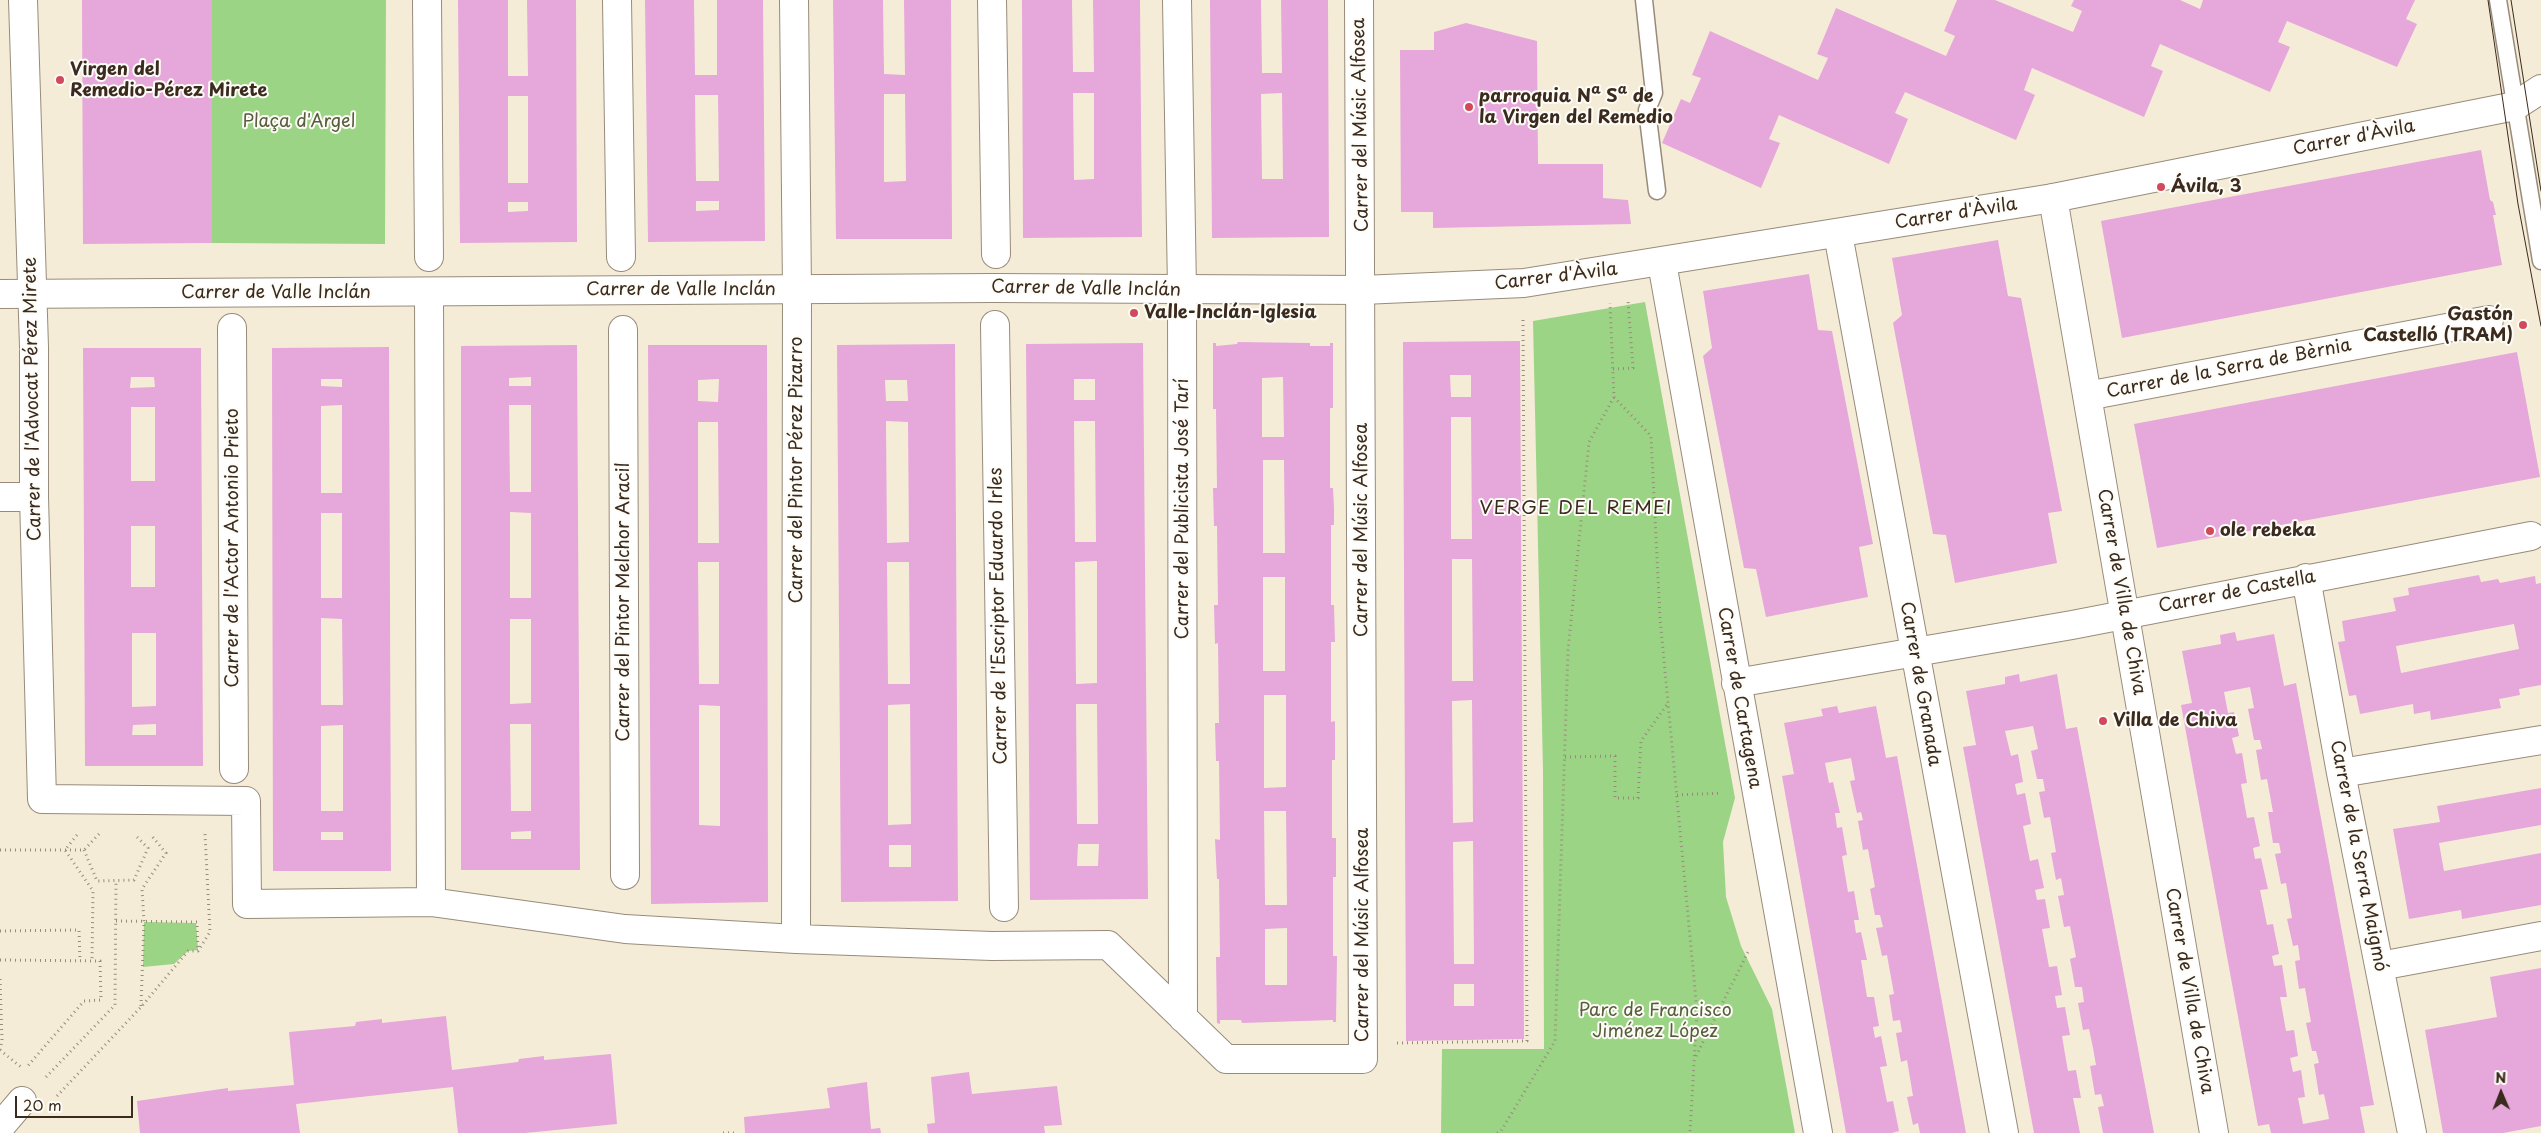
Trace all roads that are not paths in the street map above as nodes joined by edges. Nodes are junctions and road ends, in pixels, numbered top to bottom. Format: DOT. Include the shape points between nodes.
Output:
graph roads {
  1 [pos="24,0"];
  2 [pos="427,0"];
  3 [pos="617,0"];
  4 [pos="794,0"];
  5 [pos="992,0"];
  6 [pos="1177,0"];
  7 [pos="1359,0"];
  8 [pos="1644,0"];
  9 [pos="2498,0"];
  10 [pos="2541,89"];
  11 [pos="2515,106"];
  12 [pos="1658,192"];
  13 [pos="2053,198"];
  14 [pos="1838,234"];
  15 [pos="996,254"];
  16 [pos="430,257"];
  17 [pos="621,257"];
  18 [pos="2541,261"];
  19 [pos="1662,263"];
  20 [pos="797,290"];
  21 [pos="1182,290"];
  22 [pos="1362,290"];
  23 [pos="429,292"];
  24 [pos="0,294"];
  25 [pos="32,294"];
  26 [pos="2489,320"];
  27 [pos="995,324"];
  28 [pos="232,328"];
  29 [pos="623,330"];
  30 [pos="2087,396"];
  31 [pos="0,497"];
  32 [pos="34,497"];
  33 [pos="2532,536"];
  34 [pos="2306,578"];
  35 [pos="2125,615"];
  36 [pos="1914,654"];
  37 [pos="1736,683"];
  38 [pos="2541,740"];
  39 [pos="234,769"];
  40 [pos="2341,773"];
  41 [pos="625,875"];
  42 [pos="430,902"];
  43 [pos="1004,907"];
  44 [pos="2541,936"];
  45 [pos="796,939"];
  46 [pos="2380,966"];
  47 [pos="1183,1018"];
  48 [pos="31,1092"];
  49 [pos="0,1127"];
  50 [pos="1818,1133"];
  51 [pos="2004,1133"];
  52 [pos="2214,1133"];
  53 [pos="2412,1133"];
  1 -- 25 [label="street, Carrer de l'Advocat Pérez Mirete"];
  2 -- 16 [label="street"];
  3 -- 17 [label="street"];
  4 -- 20 [label="street, Carrer del Pintor Pérez Pizarro"];
  5 -- 15 [label="street"];
  6 -- 21 [label="street, Carrer del Publicista José Tarí"];
  7 -- 22 [label="street, Carrer del Músic Alfosea"];
  8 -- 12 [label="lane" via="1654,93 1647,110"];
  9 -- 11 [label="lane"];
  10 -- 11 [label="street, Carrer d'Àvila"];
  11 -- 13 [label="street, Carrer d'Àvila"];
  11 -- 18 [label="lane"];
  13 -- 14 [label="street, Carrer d'Àvila"];
  13 -- 30 [label="street, Carrer de Villa de Chiva"];
  14 -- 19 [label="street, Carrer d'Àvila"];
  14 -- 36 [label="street, Carrer de Granada"];
  19 -- 22 [label="street, Carrer d'Àvila" via="1524,284"];
  19 -- 37 [label="street, Carrer de Cartagena"];
  20 -- 21 [label="street, Carrer de Valle Inclán"];
  20 -- 23 [label="street, Carrer de Valle Inclán"];
  20 -- 45 [label="street, Carrer del Pintor Pérez Pizarro"];
  21 -- 22 [label="street, Carrer de Valle Inclán"];
  21 -- 47 [label="street, Carrer del Publicista José Tarí"];
  22 -- 47 [label="street, Carrer del Músic Alfosea" via="1363,1060 1226,1059"];
  23 -- 25 [label="street, Carrer de Valle Inclán"];
  23 -- 42 [label="street"];
  24 -- 25 [label="street, Carrer de Valle Inclán"];
  25 -- 32 [label="street, Carrer de l'Advocat Pérez Mirete"];
  26 -- 30 [label="street, Carrer de la Serra de Bèrnia"];
  27 -- 43 [label="street, Carrer de l'Escriptor Eduardo Irles"];
  28 -- 39 [label="street, Carrer de l'Actor Antonio Prieto"];
  29 -- 41 [label="street, Carrer del Pintor Melchor Aracil"];
  30 -- 35 [label="street, Carrer de Villa de Chiva"];
  31 -- 32 [label="street"];
  32 -- 42 [label="street, Carrer de l'Advocat Pérez Mirete" via="42,799 246,801 247,904"];
  33 -- 34 [label="street, Carrer de Castella"];
  34 -- 35 [label="street, Carrer de Castella"];
  34 -- 40 [label="street, Carrer de la Serra Maigmó"];
  35 -- 36 [label="street, Carrer de Castella"];
  35 -- 52 [label="street, Carrer de Villa de Chiva"];
  36 -- 37 [label="street, Carrer de Castella"];
  36 -- 51 [label="street, Carrer de Granada"];
  37 -- 50 [label="street, Carrer de Cartagena"];
  38 -- 40 [label="street"];
  40 -- 46 [label="street, Carrer de la Serra Maigmó"];
  42 -- 45 [label="street" via="625,929"];
  44 -- 46 [label="street"];
  45 -- 47 [label="street" via="992,946 1108,945"];
  46 -- 53 [label="street, Carrer de la Serra Maigmó"];
  48 -- 49 [label="street"];
}
